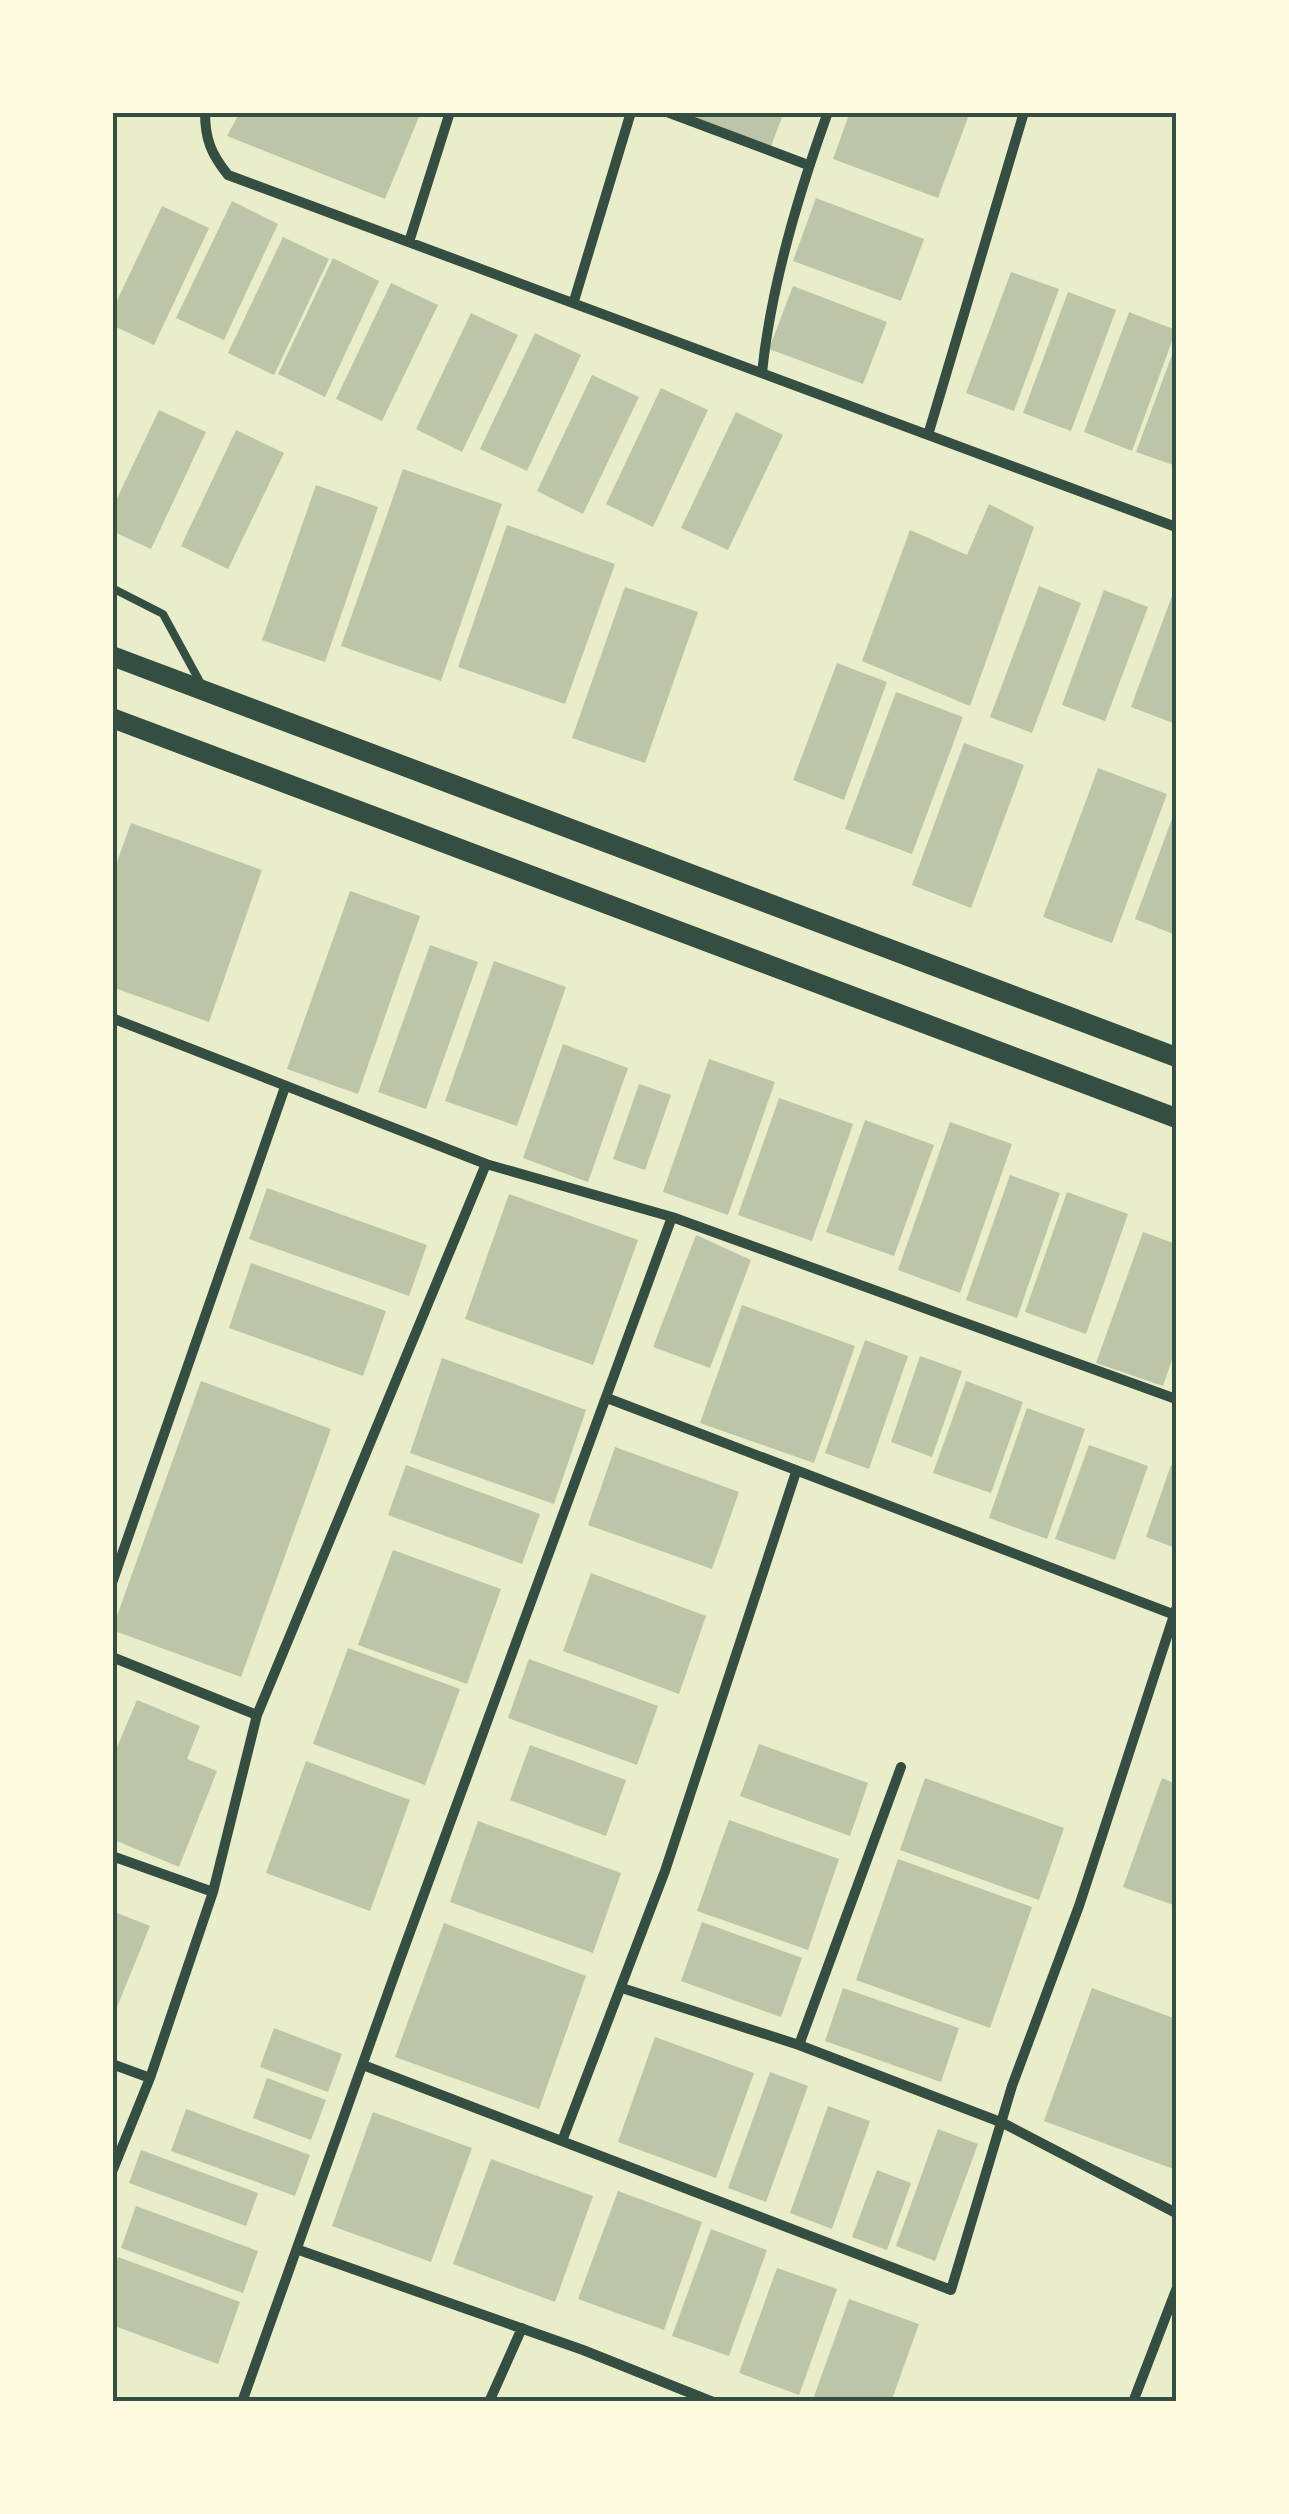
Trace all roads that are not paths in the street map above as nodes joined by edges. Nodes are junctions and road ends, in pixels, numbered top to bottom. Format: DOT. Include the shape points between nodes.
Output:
graph roads {
  1 [pos="205,112"];
  2 [pos="450,112"];
  3 [pos="630,112"];
  4 [pos="667,112"];
  5 [pos="828,112"];
  6 [pos="1024,112"];
  7 [pos="808,165"];
  8 [pos="409,242"];
  9 [pos="574,301"];
  10 [pos="762,372"];
  11 [pos="928,434"];
  12 [pos="1176,527"];
  13 [pos="112,588"];
  14 [pos="112,656"];
  15 [pos="204,690"];
  16 [pos="112,718"];
  17 [pos="112,1018"];
  18 [pos="1176,1057"];
  19 [pos="285,1087"];
  20 [pos="1176,1118"];
  21 [pos="486,1164"];
  22 [pos="672,1217"];
  23 [pos="607,1398"];
  24 [pos="1176,1399"];
  25 [pos="796,1472"];
  26 [pos="112,1583"];
  27 [pos="1176,1612"];
  28 [pos="112,1657"];
  29 [pos="256,1715"];
  30 [pos="901,1766"];
  31 [pos="112,1856"];
  32 [pos="214,1892"];
  33 [pos="622,1988"];
  34 [pos="799,2045"];
  35 [pos="112,2064"];
  36 [pos="363,2065"];
  37 [pos="150,2078"];
  38 [pos="1003,2123"];
  39 [pos="562,2142"];
  40 [pos="112,2172"];
  41 [pos="1176,2213"];
  42 [pos="299,2250"];
  43 [pos="1176,2290"];
  44 [pos="522,2328"];
  45 [pos="242,2402"];
  46 [pos="489,2402"];
  47 [pos="713,2402"];
  48 [pos="1133,2402"];
  1 -- 8 [label="street" via="213,156 228,174"];
  2 -- 8 [label="street"];
  3 -- 9 [label="street"];
  4 -- 7 [label="street"];
  5 -- 7 [label="street"];
  6 -- 11 [label="street"];
  7 -- 10 [label="street" via="766,330"];
  8 -- 9 [label="street"];
  9 -- 10 [label="street"];
  10 -- 11 [label="street"];
  11 -- 12 [label="street"];
  13 -- 15 [label="lane" via="163,614"];
  14 -- 15 [label="main road"];
  15 -- 18 [label="main road"];
  16 -- 20 [label="main road"];
  17 -- 19 [label="street"];
  19 -- 21 [label="street"];
  19 -- 26 [label="street"];
  21 -- 22 [label="street"];
  21 -- 29 [label="street"];
  22 -- 23 [label="street"];
  22 -- 24 [label="street"];
  23 -- 25 [label="street"];
  23 -- 36 [label="street"];
  25 -- 27 [label="street"];
  25 -- 33 [label="street"];
  27 -- 38 [label="street"];
  28 -- 29 [label="street"];
  29 -- 32 [label="street"];
  30 -- 34 [label="street"];
  31 -- 32 [label="street"];
  32 -- 37 [label="street"];
  33 -- 34 [label="street"];
  33 -- 39 [label="street"];
  34 -- 38 [label="street"];
  35 -- 37 [label="street"];
  36 -- 39 [label="street"];
  36 -- 42 [label="street"];
  37 -- 40 [label="street"];
  38 -- 39 [label="street" via="951,2290"];
  38 -- 41 [label="street"];
  42 -- 44 [label="street"];
  42 -- 45 [label="street"];
  43 -- 48 [label="street"];
  44 -- 46 [label="street"];
  44 -- 47 [label="street"];
}
